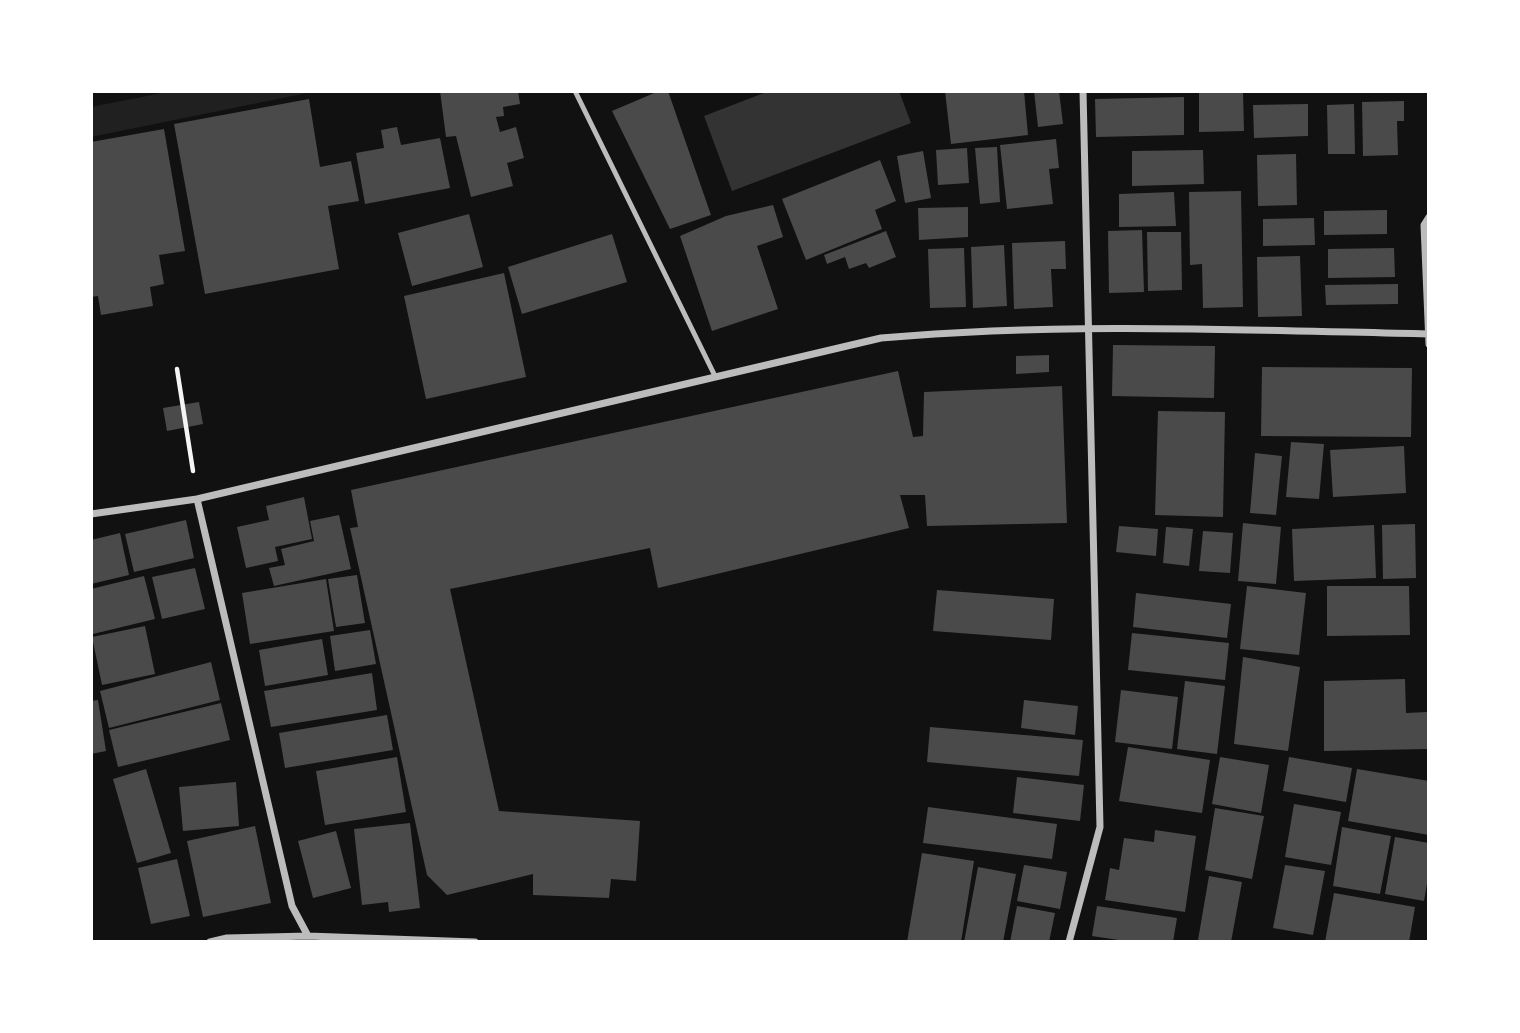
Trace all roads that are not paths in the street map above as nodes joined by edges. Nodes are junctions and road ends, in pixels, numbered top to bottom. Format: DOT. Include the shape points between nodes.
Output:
graph roads {
  1 [pos="575,91"];
  2 [pos="1083,91"];
  3 [pos="1429,217"];
  4 [pos="1088,327"];
  5 [pos="1428,334"];
  6 [pos="1429,344"];
  7 [pos="715,376"];
  8 [pos="197,499"];
  9 [pos="91,514"];
  10 [pos="309,936"];
  11 [pos="343,940"];
  12 [pos="209,942"];
  13 [pos="475,942"];
  14 [pos="1069,942"];
  1 -- 7 [label="lane"];
  2 -- 4 [label="street"];
  3 -- 5 [label="street" via="1424,225"];
  4 -- 5 [label="street"];
  4 -- 7 [label="street" via="881,338"];
  4 -- 14 [label="street" via="1100,827"];
  5 -- 6 [label="street"];
  7 -- 8 [label="street"];
  8 -- 9 [label="street"];
  8 -- 10 [label="street" via="292,906"];
  10 -- 11 [label="street"];
  10 -- 12 [label="street"];
  11 -- 13 [label="street"];
}
